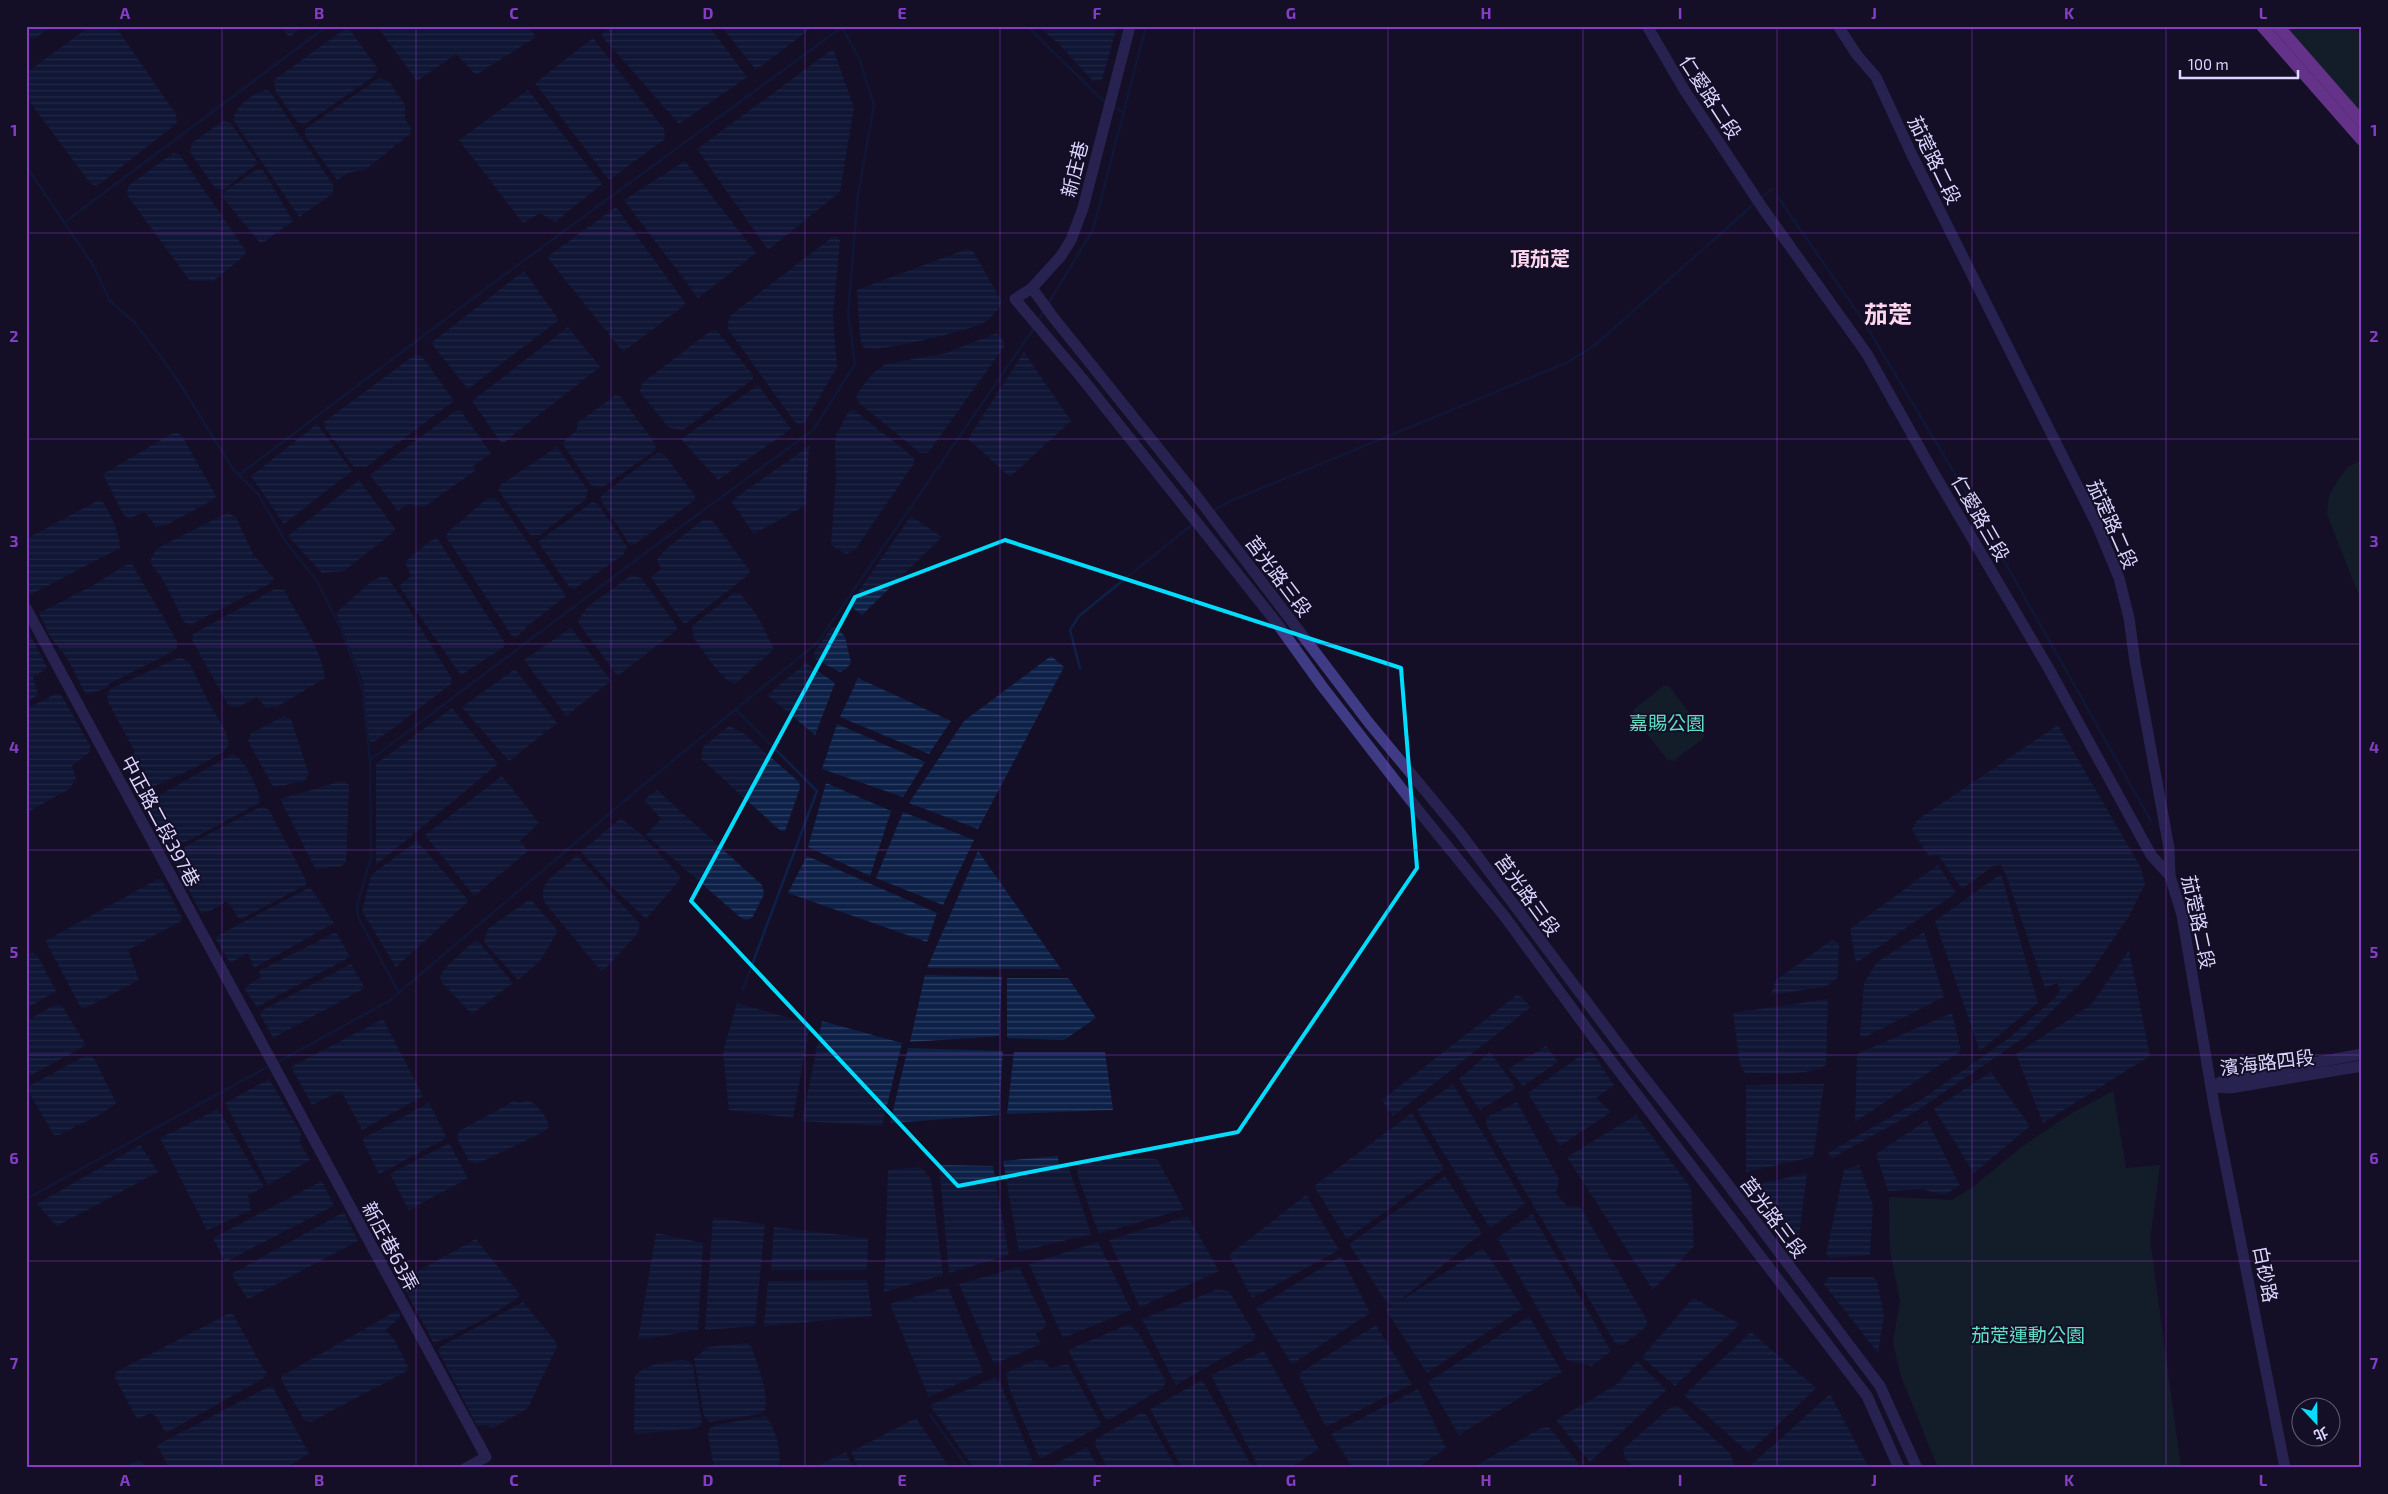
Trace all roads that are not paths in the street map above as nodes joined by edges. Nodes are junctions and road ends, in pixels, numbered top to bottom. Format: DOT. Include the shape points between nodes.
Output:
graph roads {
  1 [pos="1130,26"];
  2 [pos="1647,26"];
  3 [pos="1838,26"];
  4 [pos="2262,26"];
  5 [pos="2278,26"];
  6 [pos="2362,122"];
  7 [pos="2362,140"];
  8 [pos="1749,185"];
  9 [pos="1032,288"];
  10 [pos="1016,299"];
  11 [pos="26,608"];
  12 [pos="2170,876"];
  13 [pos="267,1050"];
  14 [pos="2362,1054"];
  15 [pos="2362,1066"];
  16 [pos="2211,1086"];
  17 [pos="466,1468"];
  18 [pos="1899,1468"];
  19 [pos="1917,1468"];
  20 [pos="2285,1468"];
  1 -- 9 [label="street, 新庄巷" via="1071,240"];
  2 -- 8 [label="street, 仁愛路二段" via="1683,87"];
  3 -- 12 [label="street, 茄萣路二段" via="1876,77 2097,526 2119,578 2165,824"];
  4 -- 7 [label="main road"];
  5 -- 6 [label="main road"];
  8 -- 12 [label="street, 仁愛路三段" via="1768,217 1867,354 2049,669 2151,855"];
  9 -- 10 [label="street, 新庄巷"];
  9 -- 19 [label="street, 莒光路三段" via="1369,722 1461,834 1880,1386"];
  10 -- 18 [label="street, 莒光路三段" via="1276,622 1422,815 1505,917 1867,1396"];
  11 -- 13 [label="street, 中正路二段397巷"];
  12 -- 16 [label="street, 茄萣路二段" via="2182,915"];
  13 -- 17 [label="street, 新庄巷63弄" via="486,1458"];
  14 -- 16 [label="street, 濱海路四段" via="2229,1078"];
  15 -- 16 [label="street, 濱海路四段" via="2230,1088"];
  16 -- 20 [label="street, 白砂路"];
}
